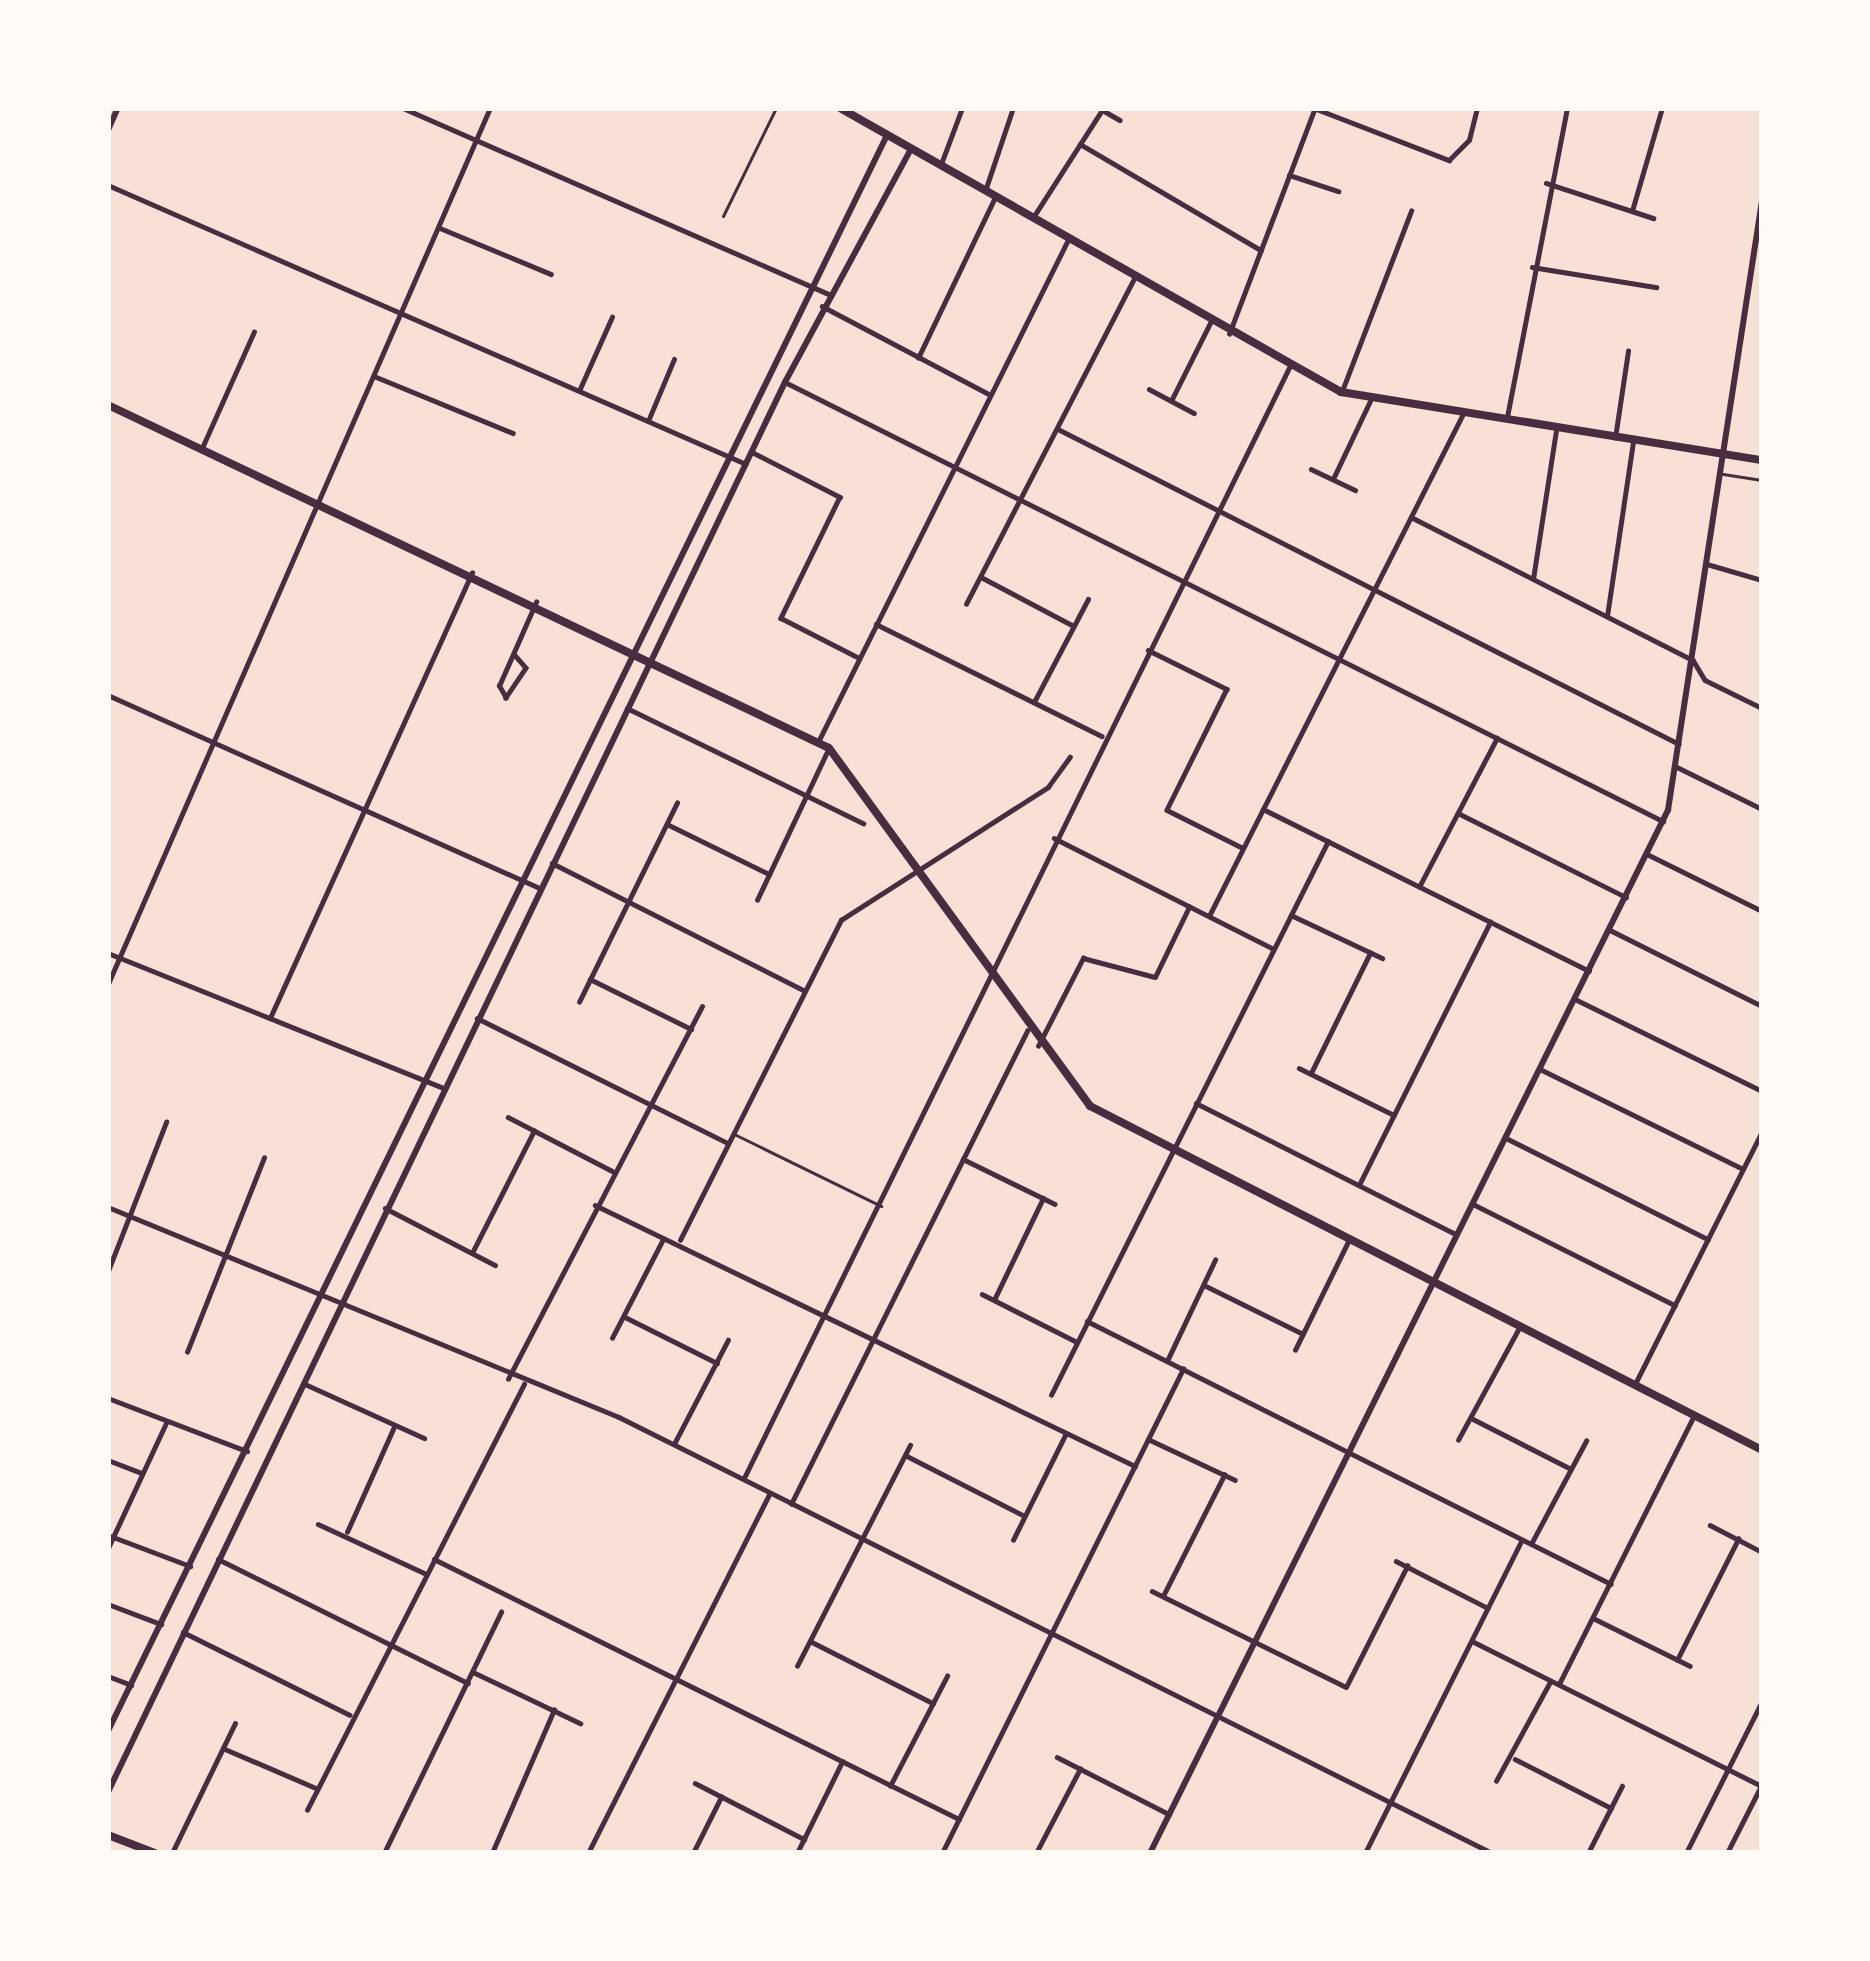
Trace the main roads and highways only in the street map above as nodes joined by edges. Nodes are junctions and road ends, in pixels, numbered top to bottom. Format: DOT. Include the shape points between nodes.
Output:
graph roads {
  1 [pos="840,108"];
  2 [pos="855,112"];
  3 [pos="108,404"];
  4 [pos="1762,460"];
  5 [pos="1762,1450"];
  6 [pos="108,1835"];
  7 [pos="155,1853"];
  1 -- 2 [label="main road"];
  2 -- 4 [label="main road" via="1341,392"];
  3 -- 5 [label="main road" via="632,647 830,748 922,868 1038,1046 1090,1106"];
  6 -- 7 [label="main road"];
}
